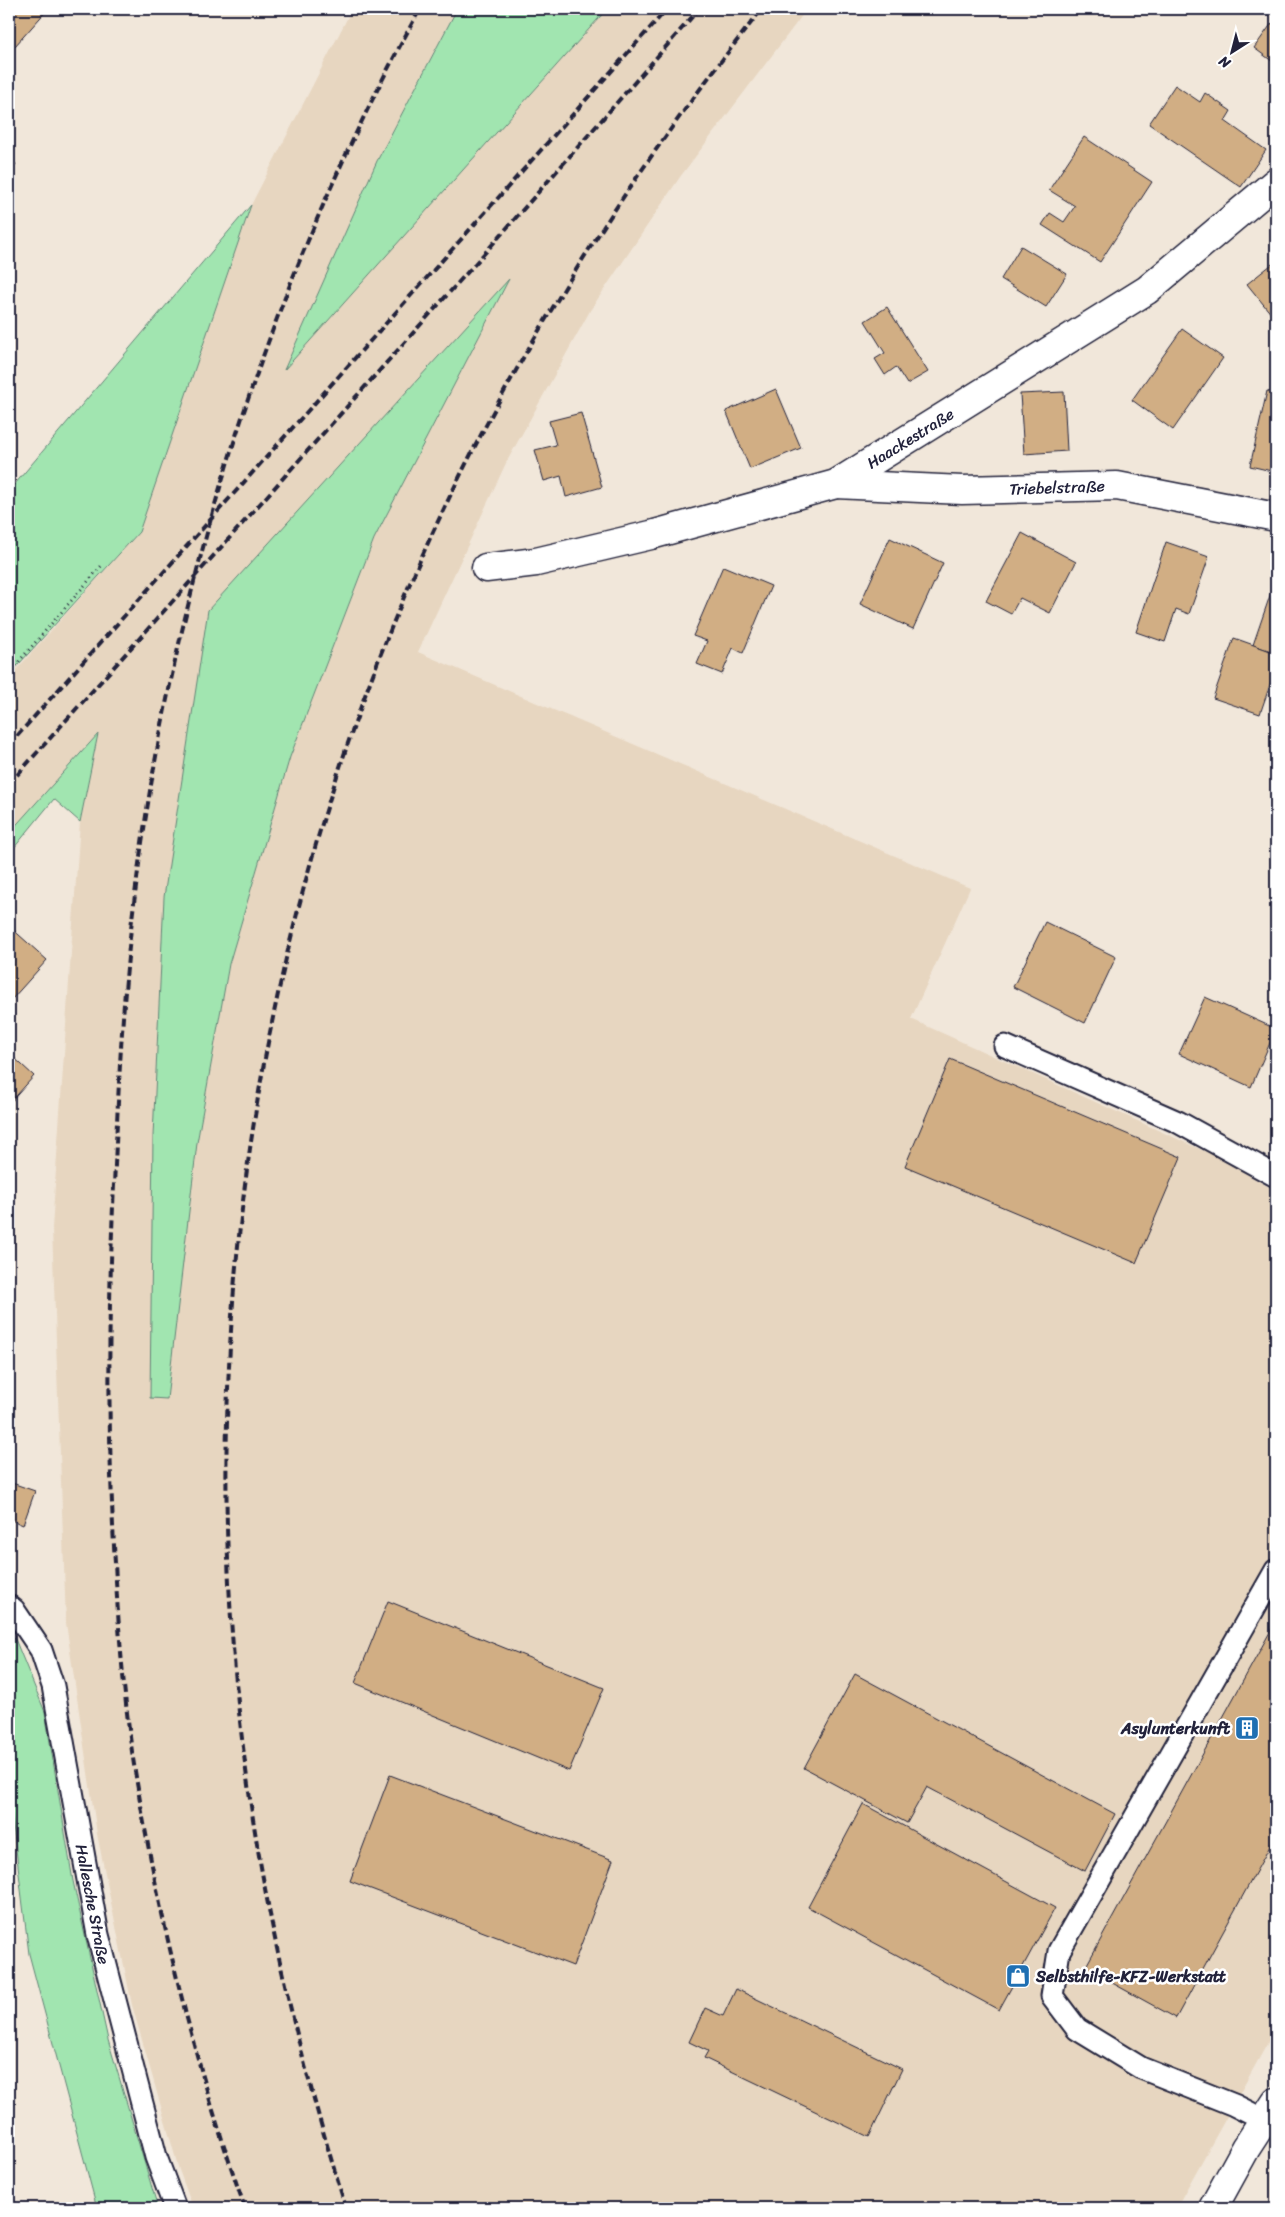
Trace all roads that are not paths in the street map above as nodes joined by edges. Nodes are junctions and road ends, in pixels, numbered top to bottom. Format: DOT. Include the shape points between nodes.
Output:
graph roads {
  1 [pos="1276,182"];
  2 [pos="836,484"];
  3 [pos="1276,518"];
  4 [pos="486,568"];
  5 [pos="1005,1046"];
  6 [pos="1276,1176"];
  7 [pos="1276,1570"];
  8 [pos="9,1606"];
  9 [pos="1270,2111"];
  10 [pos="175,2208"];
  11 [pos="1213,2208"];
  1 -- 2 [label="street, Haackestraße" via="1147,290"];
  2 -- 3 [label="street, Triebelstraße" via="962,490 1117,486"];
  2 -- 4 [label="street, Haackestraße" via="651,535 536,562"];
  5 -- 6 [label="lane" via="1178,1122"];
  7 -- 9 [label="lane" via="1059,1952 1052,1996 1077,2029 1141,2068 1234,2105"];
  8 -- 10 [label="lane, Hallesche Straße" via="41,1650 53,1686 98,1935 156,2157"];
  9 -- 11 [label="street"];
}
